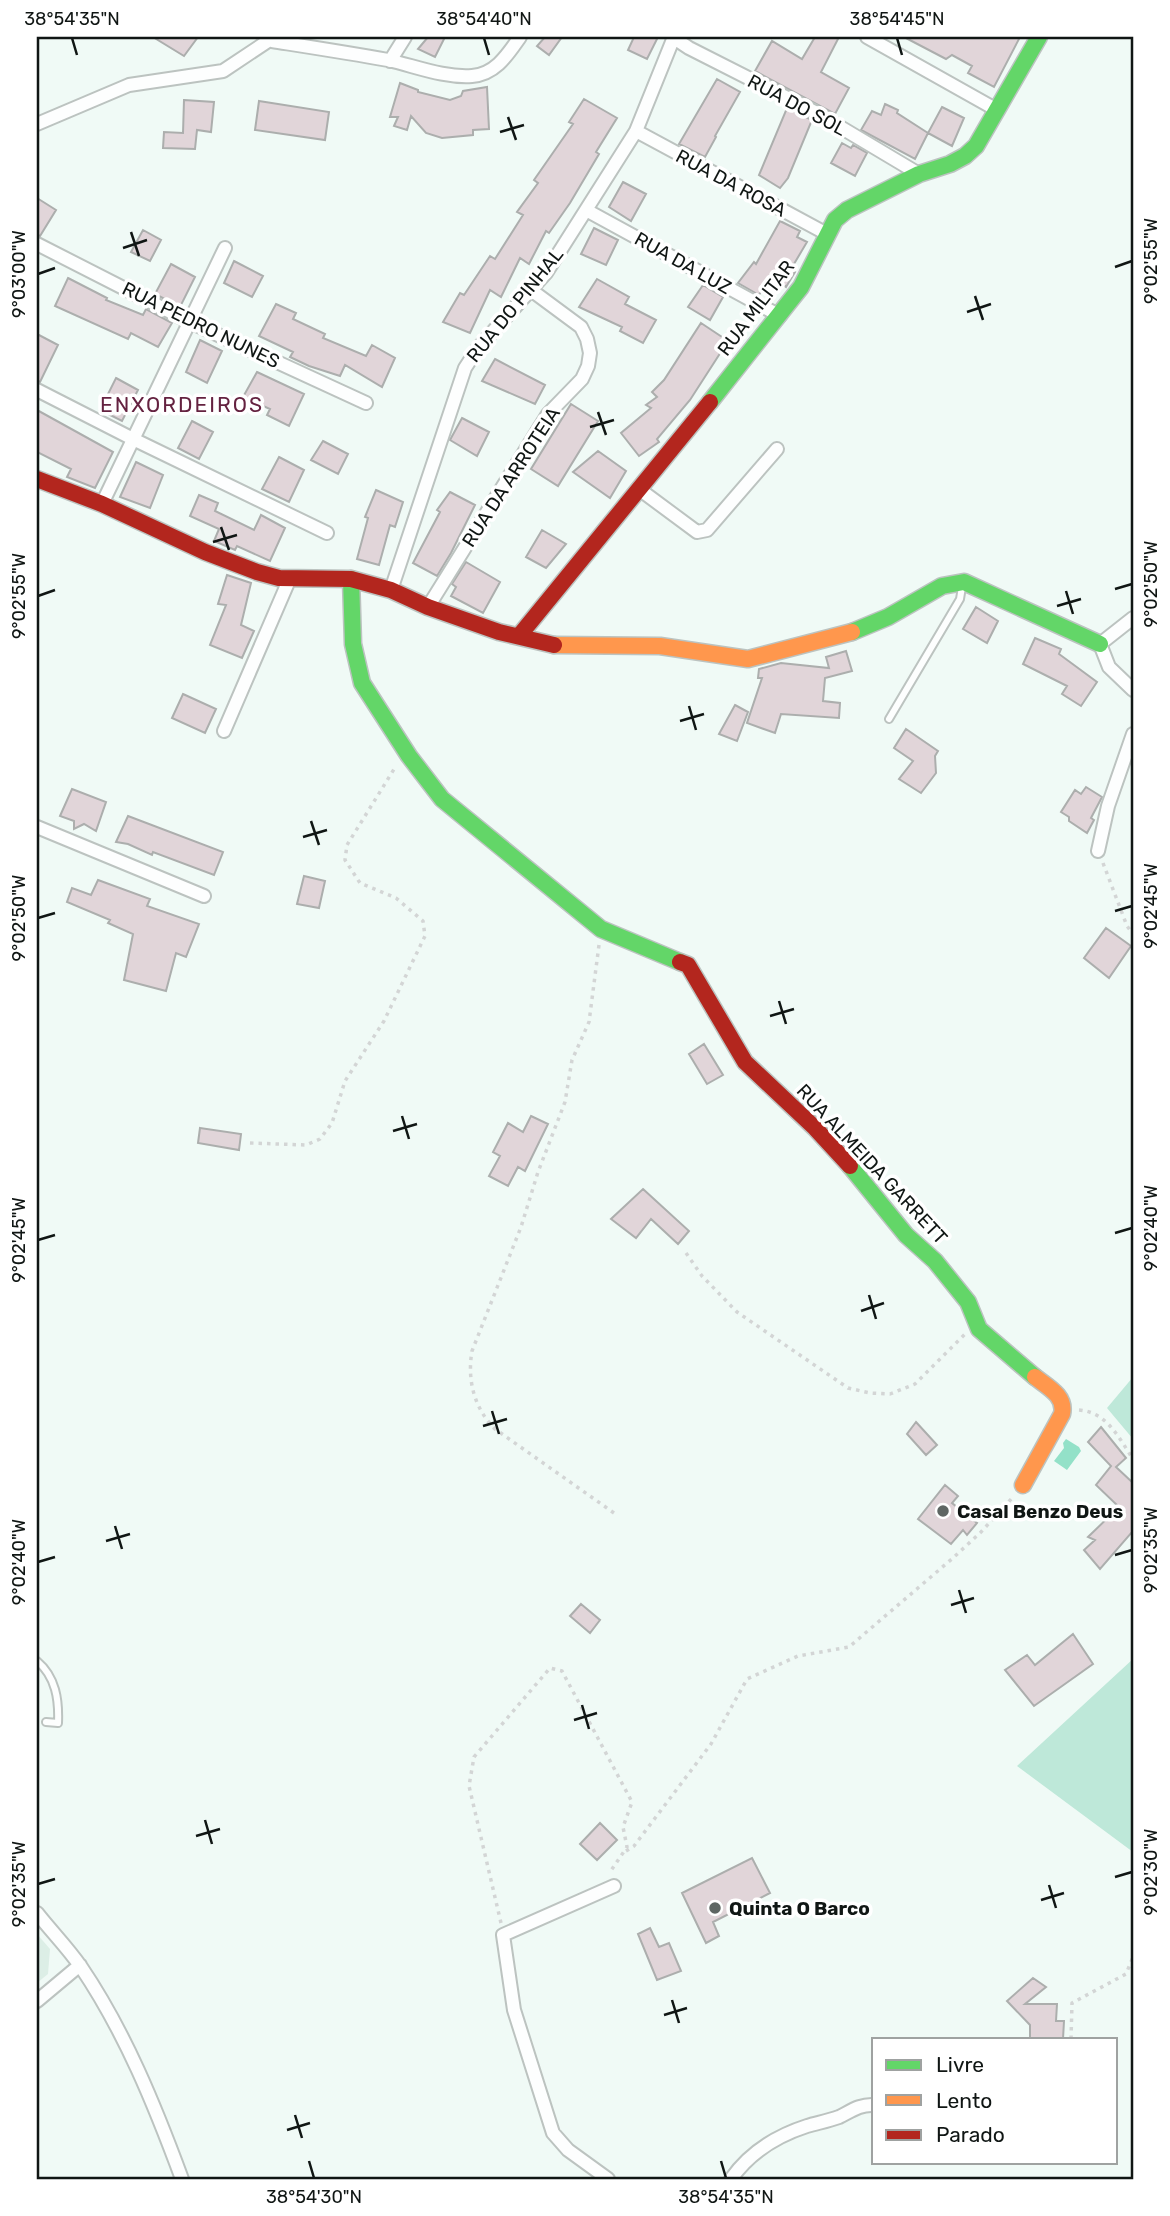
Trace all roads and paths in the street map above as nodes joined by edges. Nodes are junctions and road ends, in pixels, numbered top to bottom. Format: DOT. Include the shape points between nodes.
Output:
graph roads {
  1 [pos="405,37"];
  2 [pos="520,37"];
  3 [pos="674,37"];
  4 [pos="867,37"];
  5 [pos="1038,37"];
  6 [pos="273,39"];
  7 [pos="390,61"];
  8 [pos="997,110"];
  9 [pos="37,124"];
  10 [pos="636,131"];
  11 [pos="919,174"];
  12 [pos="586,210"];
  13 [pos="827,234"];
  14 [pos="37,244"];
  15 [pos="225,248"];
  16 [pos="531,289"];
  17 [pos="780,316"];
  18 [pos="190,322"];
  19 [pos="37,390"];
  20 [pos="366,403"];
  21 [pos="132,439"];
  22 [pos="777,449"];
  23 [pos="37,480"];
  24 [pos="639,489"];
  25 [pos="102,504"];
  26 [pos="327,533"];
  27 [pos="290,578"];
  28 [pos="351,579"];
  29 [pos="964,582"];
  30 [pos="391,590"];
  31 [pos="428,607"];
  32 [pos="1133,618"];
  33 [pos="519,636"];
  34 [pos="1100,643"];
  35 [pos="1133,690"];
  36 [pos="889,719"];
  37 [pos="224,731"];
  38 [pos="1133,734"];
  39 [pos="409,756"];
  40 [pos="37,827"];
  41 [pos="1098,851"];
  42 [pos="205,896"];
  43 [pos="601,929"];
  44 [pos="1133,934"];
  45 [pos="250,1143"];
  46 [pos="686,1253"];
  47 [pos="976,1323"];
  48 [pos="1064,1405"];
  49 [pos="1133,1459"];
  50 [pos="1023,1485"];
  51 [pos="614,1513"];
  52 [pos="37,1661"];
  53 [pos="46,1722"];
  54 [pos="621,1855"];
  55 [pos="614,1886"];
  56 [pos="594,1895"];
  57 [pos="37,1913"];
  58 [pos="503,1935"];
  59 [pos="1133,1957"];
  60 [pos="80,1965"];
  61 [pos="37,2001"];
  62 [pos="1071,2038"];
  63 [pos="872,2105"];
  64 [pos="182,2179"];
  65 [pos="608,2179"];
  66 [pos="731,2179"];
  1 -- 7 [label="street"];
  2 -- 7 [label="street" via="505,59 473,76"];
  3 -- 10 [label="street, RUA DO PINHAL"];
  3 -- 11 [label="street, RUA DO SOL"];
  4 -- 8 [label="street"];
  5 -- 8 [label="street, RUA MILITAR"];
  6 -- 7 [label="street"];
  6 -- 9 [label="street" via="223,71 129,85"];
  8 -- 11 [label="street, RUA MILITAR" via="965,156"];
  10 -- 12 [label="street, RUA DO PINHAL"];
  10 -- 13 [label="street, RUA DA ROSA"];
  11 -- 13 [label="street, RUA MILITAR" via="847,209"];
  12 -- 16 [label="street, RUA DO PINHAL"];
  12 -- 17 [label="street, RUA DA LUZ"];
  13 -- 17 [label="street, RUA MILITAR" via="801,287"];
  14 -- 18 [label="street, RUA PEDRO NUNES"];
  15 -- 18 [label="street"];
  16 -- 30 [label="street, RUA DO PINHAL" via="465,368"];
  16 -- 31 [label="street, RUA DA ARROTEIA" via="581,327 590,353 588,366 582,379 548,414"];
  17 -- 24 [label="street, RUA MILITAR"];
  18 -- 20 [label="street, RUA PEDRO NUNES"];
  18 -- 21 [label="street"];
  19 -- 21 [label="street"];
  21 -- 25 [label="street"];
  21 -- 26 [label="street"];
  22 -- 24 [label="street" via="702,533"];
  23 -- 25 [label="street"];
  24 -- 33 [label="street, RUA MILITAR"];
  25 -- 27 [label="street" via="233,564"];
  27 -- 28 [label="street"];
  27 -- 37 [label="street"];
  28 -- 30 [label="street"];
  28 -- 39 [label="street, RUA ALMEIDA GARRETT" via="353,644 362,683"];
  29 -- 33 [label="street" via="942,586 856,631 748,659 660,646 550,645"];
  29 -- 34 [label="street"];
  29 -- 36 [label="lane" via="960,599"];
  30 -- 31 [label="street"];
  31 -- 33 [label="street"];
  32 -- 34 [label="street"];
  34 -- 35 [label="street" via="1110,667"];
  38 -- 41 [label="street"];
  39 -- 43 [label="street, RUA ALMEIDA GARRETT" via="442,799"];
  39 -- 45 [label="path" via="398,764 347,845 345,860 360,883 396,898 423,921 425,936 384,1021 345,1082 332,1123 320,1139 306,1145"];
  40 -- 42 [label="street"];
  41 -- 44 [label="path"];
  43 -- 47 [label="street, RUA ALMEIDA GARRETT" via="688,965 745,1062 865,1182 968,1302"];
  43 -- 51 [label="path" via="589,1021 572,1060 565,1102 469,1366 483,1418"];
  46 -- 47 [label="path" via="737,1312 848,1388 890,1394 915,1384"];
  47 -- 48 [label="street, RUA ALMEIDA GARRETT"];
  48 -- 49 [label="path" via="1100,1416"];
  48 -- 50 [label="street"];
  50 -- 54 [label="path" via="972,1541 849,1647 798,1656 747,1679 711,1744 634,1846"];
  52 -- 53 [label="lane" via="48,1671 58,1701 58,1723"];
  54 -- 56 [label="path"];
  54 -- 58 [label="path" via="626,1847 623,1827 632,1802 562,1671 550,1668 474,1757 469,1786"];
  55 -- 56 [label="street"];
  56 -- 58 [label="street"];
  57 -- 60 [label="street"];
  58 -- 65 [label="street" via="514,2010 553,2133"];
  59 -- 62 [label="path" via="1126,1974 1072,2003"];
  60 -- 61 [label="street"];
  60 -- 64 [label="street" via="139,2072"];
  63 -- 66 [label="street" via="863,2104 768,2142"];
}
